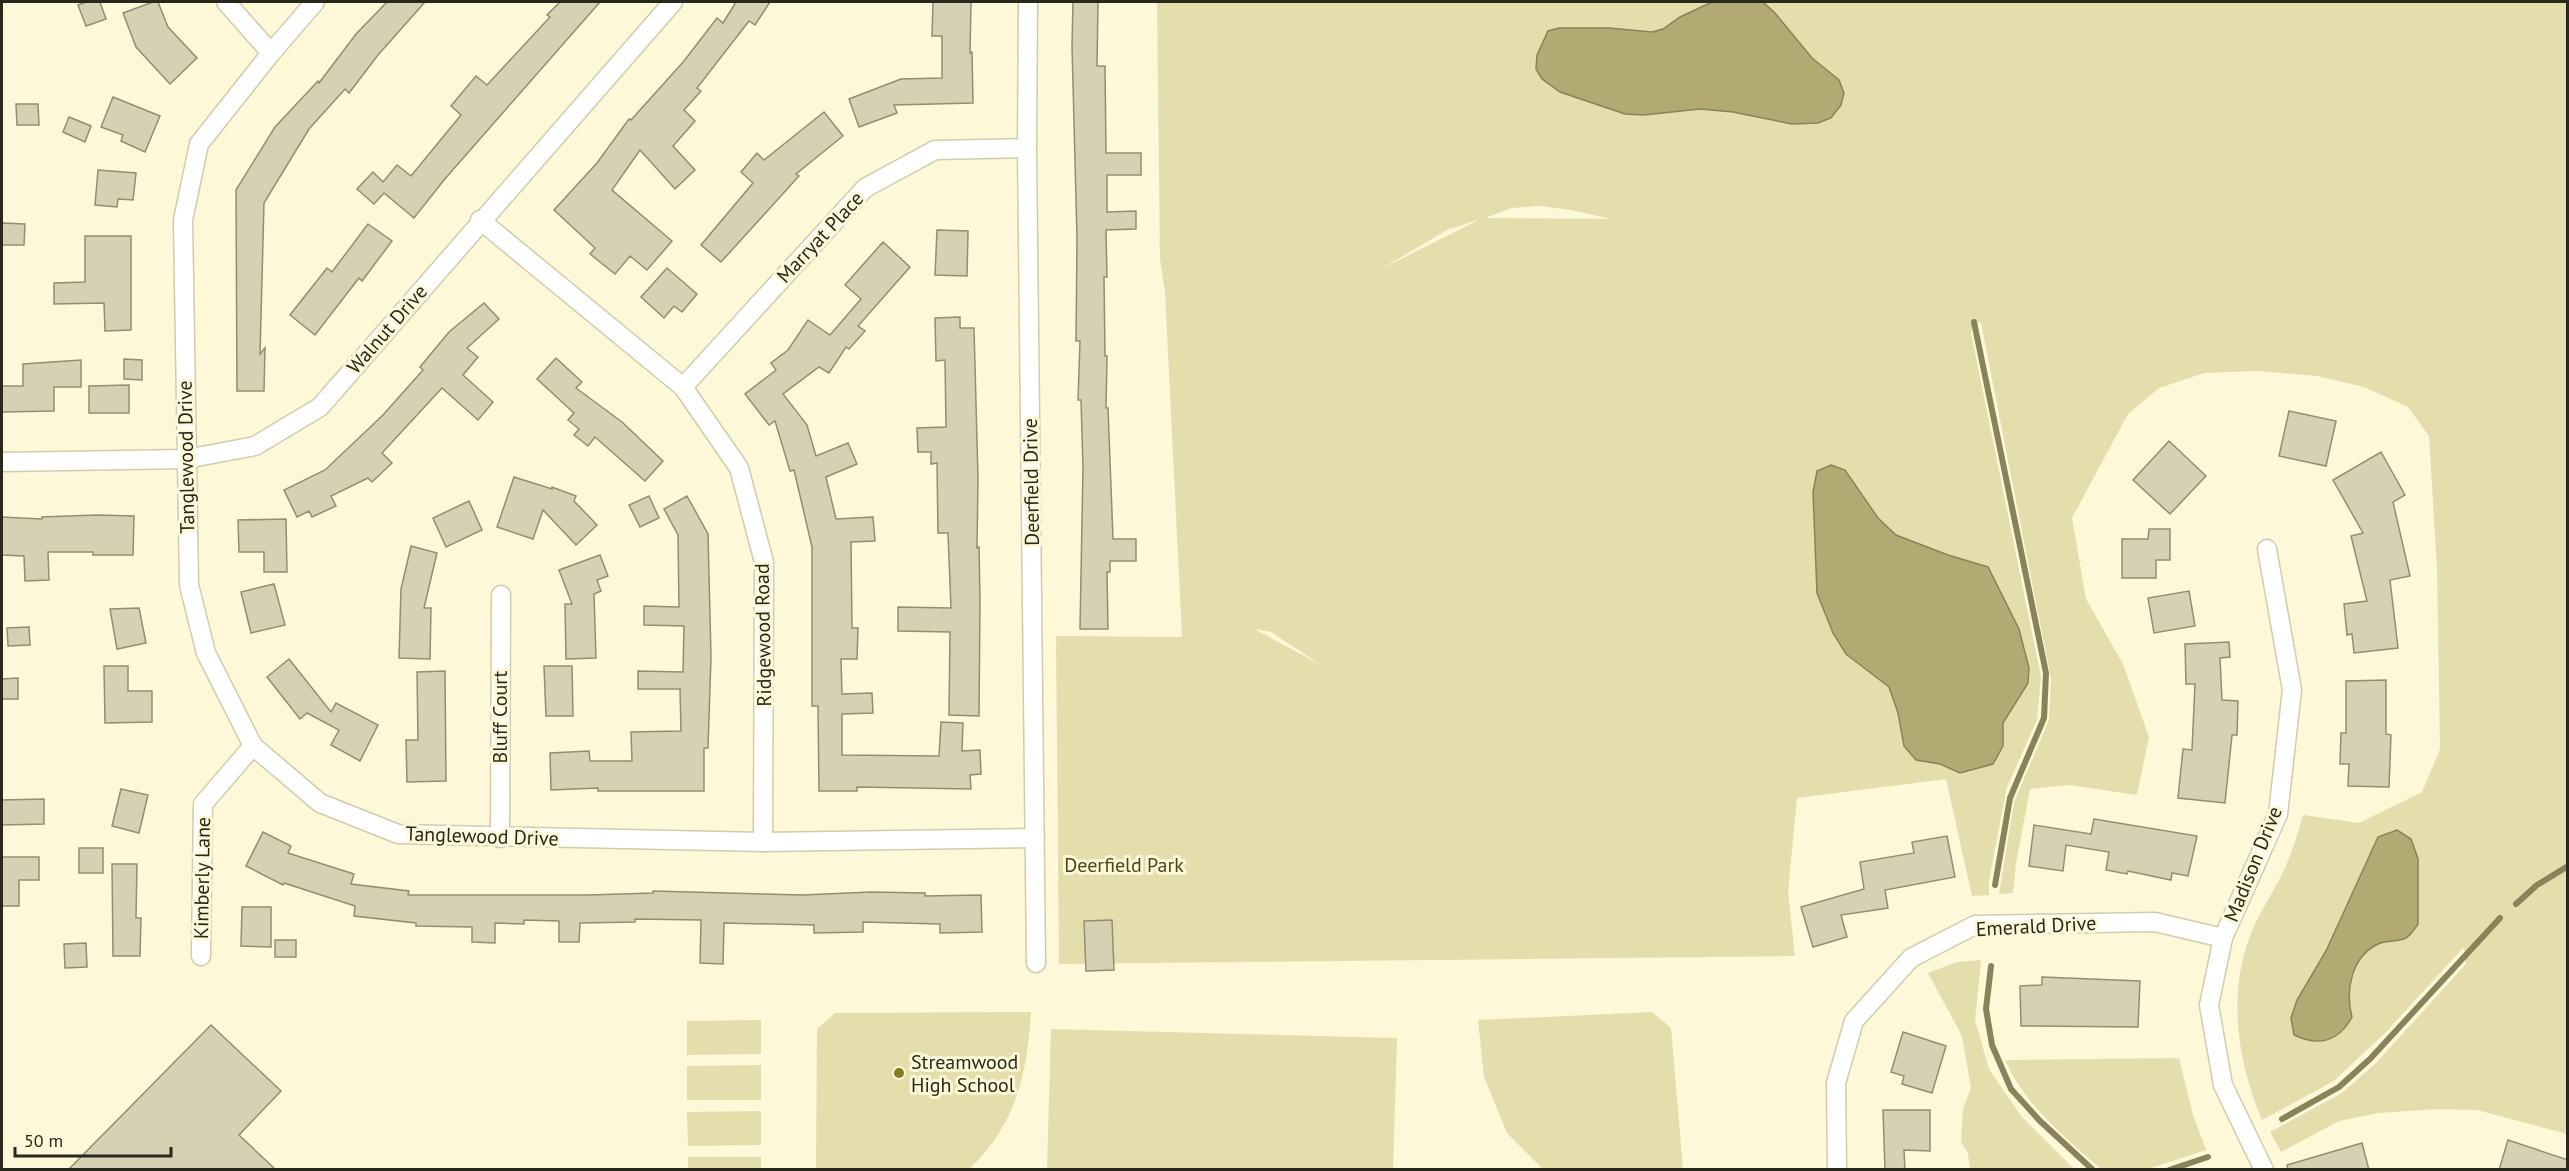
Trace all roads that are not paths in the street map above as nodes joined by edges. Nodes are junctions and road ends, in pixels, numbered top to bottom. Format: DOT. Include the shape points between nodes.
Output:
graph roads {
  1 [pos="226,2"];
  2 [pos="315,2"];
  3 [pos="673,2"];
  4 [pos="1028,2"];
  5 [pos="271,52"];
  6 [pos="1027,148"];
  7 [pos="480,220"];
  8 [pos="683,387"];
  9 [pos="186,459"];
  10 [pos="2,462"];
  11 [pos="2267,549"];
  12 [pos="501,595"];
  13 [pos="254,746"];
  14 [pos="500,838"];
  15 [pos="1035,838"];
  16 [pos="763,842"];
  17 [pos="2223,938"];
  18 [pos="201,956"];
  19 [pos="1036,963"];
  20 [pos="1837,1170"];
  21 [pos="2264,1170"];
  1 -- 5 [label="street"];
  2 -- 5 [label="street, Tanglewood Drive"];
  3 -- 7 [label="street, Walnut Drive"];
  4 -- 6 [label="street, Deerfield Drive"];
  5 -- 9 [label="street, Tanglewood Drive" via="199,144 183,220"];
  6 -- 8 [label="street, Marryat Place" via="935,150 864,188"];
  6 -- 15 [label="street, Deerfield Drive"];
  7 -- 8 [label="street, Ridgewood Road"];
  7 -- 9 [label="street, Walnut Drive" via="320,407 255,446"];
  8 -- 16 [label="street, Ridgewood Road" via="739,468 764,562"];
  9 -- 10 [label="street, Walnut Drive"];
  9 -- 13 [label="street, Tanglewood Drive" via="189,585 206,653"];
  11 -- 17 [label="street, Madison Drive" via="2292,690 2278,814"];
  12 -- 14 [label="street, Bluff Court"];
  13 -- 14 [label="street, Tanglewood Drive" via="320,803 398,834"];
  13 -- 18 [label="street, Kimberly Lane" via="203,804"];
  14 -- 16 [label="street, Tanglewood Drive"];
  15 -- 16 [label="street, Tanglewood Drive"];
  15 -- 19 [label="street, Deerfield Drive"];
  17 -- 20 [label="street, Emerald Drive" via="2155,922 1976,925 1911,958 1854,1021 1836,1083"];
  17 -- 21 [label="street, Madison Drive" via="2209,1005 2223,1085"];
}
